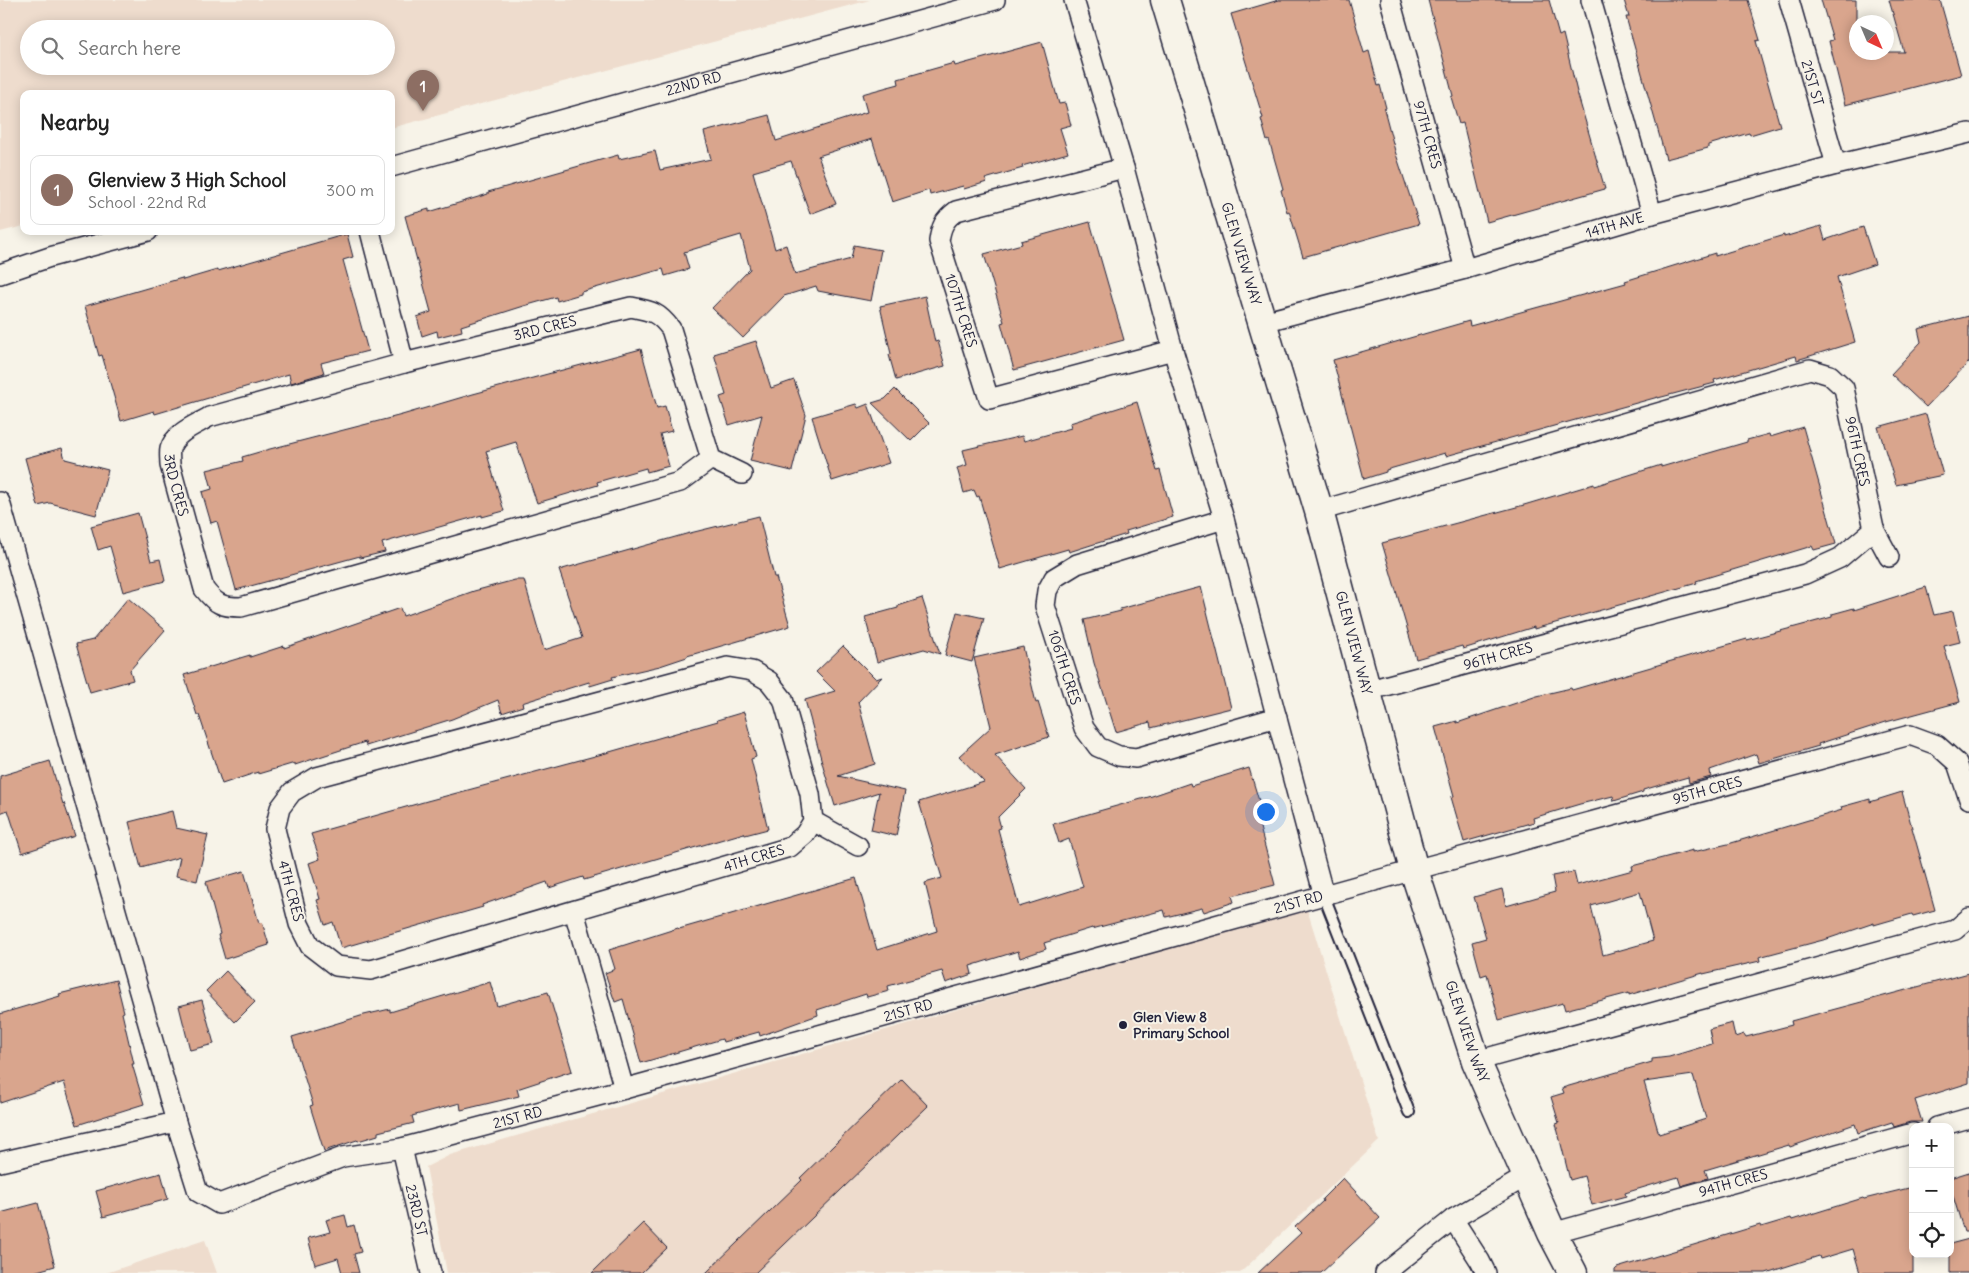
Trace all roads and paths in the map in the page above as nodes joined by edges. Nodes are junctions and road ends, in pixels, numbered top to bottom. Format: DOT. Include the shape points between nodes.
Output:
graph roads {
  1 [pos="996,0"];
  2 [pos="1074,0"];
  3 [pos="1165,0"];
  4 [pos="1390,0"];
  5 [pos="1591,0"];
  6 [pos="1789,0"];
  7 [pos="1969,133"];
  8 [pos="1836,165"];
  9 [pos="395,166"];
  10 [pos="1124,168"];
  11 [pos="1652,214"];
  12 [pos="133,235"];
  13 [pos="371,235"];
  14 [pos="1465,269"];
  15 [pos="0,274"];
  16 [pos="1263,322"];
  17 [pos="1174,350"];
  18 [pos="404,363"];
  19 [pos="711,459"];
  20 [pos="742,474"];
  21 [pos="0,502"];
  22 [pos="1319,511"];
  23 [pos="1224,519"];
  24 [pos="1874,529"];
  25 [pos="1889,557"];
  26 [pos="1366,691"];
  27 [pos="1276,717"];
  28 [pos="1969,799"];
  29 [pos="813,821"];
  30 [pos="858,846"];
  31 [pos="1414,870"];
  32 [pos="1324,896"];
  33 [pos="574,912"];
  34 [pos="1969,918"];
  35 [pos="1476,1061"];
  36 [pos="624,1090"];
  37 [pos="1409,1112"];
  38 [pos="1969,1118"];
  39 [pos="176,1122"];
  40 [pos="1951,1123"];
  41 [pos="1909,1135"];
  42 [pos="402,1148"];
  43 [pos="0,1162"];
  44 [pos="1527,1176"];
  45 [pos="1453,1219"];
  46 [pos="1552,1233"];
  47 [pos="431,1273"];
  48 [pos="1386,1273"];
  49 [pos="1486,1273"];
  50 [pos="1573,1273"];
  1 -- 9 [label="street, 22ND RD"];
  2 -- 10 [label="street"];
  3 -- 16 [label="street, GLEN VIEW WAY"];
  4 -- 14 [label="street, 97TH CRES"];
  5 -- 11 [label="street"];
  6 -- 8 [label="street, 21ST ST"];
  7 -- 8 [label="street, 14TH AVE"];
  8 -- 11 [label="street, 14TH AVE"];
  10 -- 17 [label="street"];
  10 -- 17 [label="street, 107TH CRES" via="956,211 941,226 938,241 989,399"];
  11 -- 14 [label="street, 14TH AVE"];
  12 -- 15 [label="street"];
  13 -- 18 [label="street"];
  14 -- 16 [label="street, 14TH AVE"];
  16 -- 22 [label="street, GLEN VIEW WAY"];
  17 -- 23 [label="street"];
  18 -- 19 [label="street, 3RD CRES" via="631,307 651,311 662,316 671,329"];
  18 -- 19 [label="street, 3RD CRES" via="209,417 175,439 170,449 170,464 204,589 215,602 241,607 680,482"];
  19 -- 20 [label="street"];
  21 -- 39 [label="street"];
  22 -- 24 [label="street, 96TH CRES" via="1810,369 1830,375 1844,388"];
  22 -- 26 [label="street, GLEN VIEW WAY"];
  23 -- 27 [label="street"];
  23 -- 27 [label="street, 106TH CRES" via="1077,564 1054,578 1047,591 1045,606 1084,728 1098,747 1119,756 1136,758"];
  24 -- 25 [label="street"];
  24 -- 26 [label="street, 96TH CRES" via="1840,558 1805,574"];
  26 -- 31 [label="street, GLEN VIEW WAY"];
  27 -- 32 [label="street"];
  28 -- 31 [label="street, 95TH CRES" via="1957,763 1937,745 1910,735"];
  29 -- 30 [label="street"];
  29 -- 33 [label="street, 4TH CRES" via="805,834 790,847"];
  29 -- 33 [label="street, 4TH CRES" via="810,794 783,699 769,681 752,671 728,667 317,777 292,792 280,808 275,830 299,924 310,946 336,966 371,970"];
  31 -- 32 [label="street, 21ST RD"];
  31 -- 35 [label="street, GLEN VIEW WAY"];
  32 -- 36 [label="street, 21ST RD"];
  32 -- 37 [label="lane"];
  33 -- 36 [label="street"];
  34 -- 35 [label="street" via="1955,930"];
  35 -- 44 [label="street, GLEN VIEW WAY"];
  36 -- 42 [label="street, 21ST RD"];
  38 -- 40 [label="street"];
  39 -- 42 [label="street, 21ST RD" via="198,1192 219,1204 343,1157"];
  39 -- 43 [label="street"];
  41 -- 46 [label="street, 94TH CRES"];
  42 -- 47 [label="street, 23RD ST"];
  44 -- 45 [label="street"];
  44 -- 46 [label="street, GLEN VIEW WAY"];
  45 -- 48 [label="street"];
  45 -- 49 [label="street"];
  46 -- 50 [label="street, GLEN VIEW WAY"];
}
